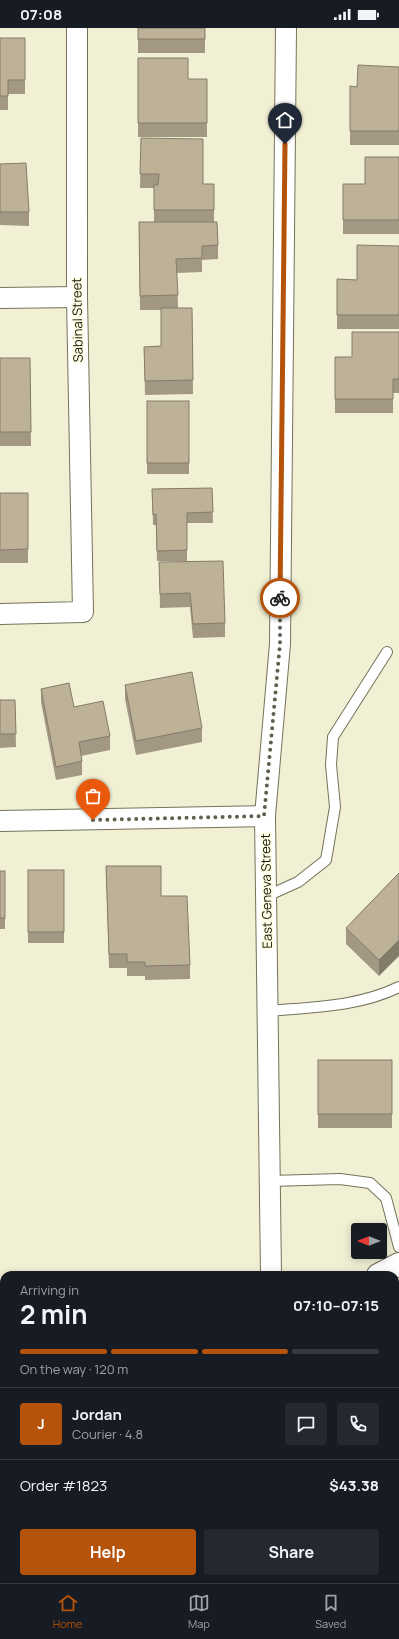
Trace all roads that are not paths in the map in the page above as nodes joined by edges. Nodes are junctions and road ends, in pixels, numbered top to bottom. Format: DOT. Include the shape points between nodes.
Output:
graph roads {
  1 [pos="77,28"];
  2 [pos="286,28"];
  3 [pos="77,297"];
  4 [pos="0,298"];
  5 [pos="0,614"];
  6 [pos="387,652"];
  7 [pos="264,816"];
  8 [pos="0,821"];
  9 [pos="267,896"];
  10 [pos="399,987"];
  11 [pos="268,1011"];
  12 [pos="270,1181"];
  13 [pos="399,1247"];
  14 [pos="399,1264"];
  15 [pos="271,1271"];
  16 [pos="386,1271"];
  1 -- 3 [label="street, Sabinal Street"];
  2 -- 7 [label="street, East Geneva Street" via="280,644"];
  3 -- 4 [label="street"];
  3 -- 5 [label="street, Sabinal Street" via="83,612"];
  6 -- 9 [label="lane" via="333,737 331,765 335,807 326,860 298,882"];
  7 -- 8 [label="street"];
  7 -- 9 [label="street, East Geneva Street"];
  9 -- 11 [label="street, East Geneva Street"];
  10 -- 11 [label="lane" via="382,995 352,1003"];
  11 -- 12 [label="street, East Geneva Street"];
  12 -- 13 [label="lane" via="340,1178 370,1183 386,1198"];
  12 -- 15 [label="street, East Geneva Street"];
  14 -- 16 [label="street"];
}
